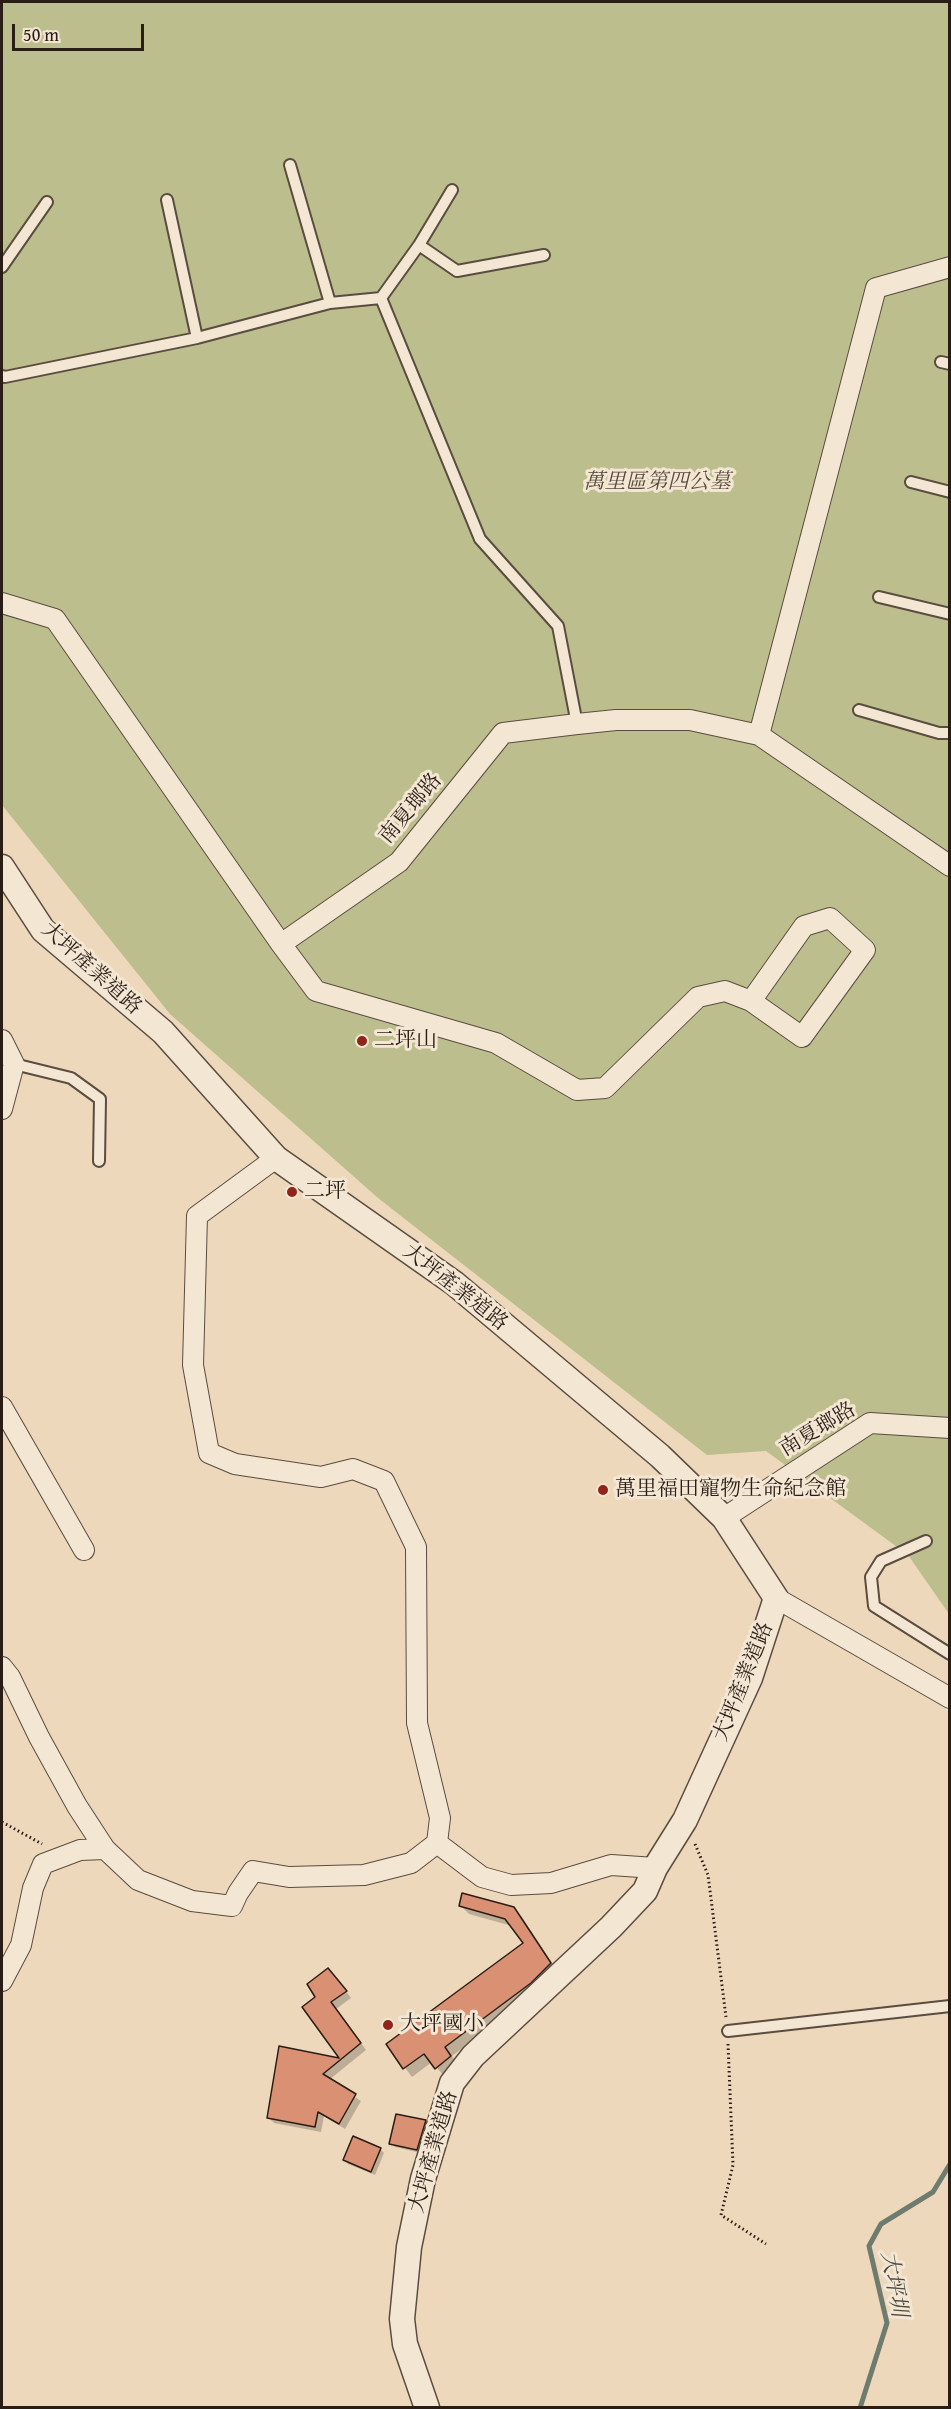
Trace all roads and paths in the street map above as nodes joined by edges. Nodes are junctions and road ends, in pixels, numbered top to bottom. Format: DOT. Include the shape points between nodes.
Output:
graph roads {
  1 [pos="290,165"];
  2 [pos="452,190"];
  3 [pos="167,200"];
  4 [pos="47,202"];
  5 [pos="419,245"];
  6 [pos="544,255"];
  7 [pos="2,267"];
  8 [pos="950,267"];
  9 [pos="381,298"];
  10 [pos="330,303"];
  11 [pos="197,338"];
  12 [pos="2,376"];
  13 [pos="911,483"];
  14 [pos="950,492"];
  15 [pos="879,597"];
  16 [pos="2,603"];
  17 [pos="950,614"];
  18 [pos="860,710"];
  19 [pos="578,724"];
  20 [pos="950,732"];
  21 [pos="759,735"];
  22 [pos="950,866"];
  23 [pos="2,871"];
  24 [pos="282,944"];
  25 [pos="751,1001"];
  26 [pos="2,1040"];
  27 [pos="14,1064"];
  28 [pos="2,1109"];
  29 [pos="276,1158"];
  30 [pos="99,1161"];
  31 [pos="2,1407"];
  32 [pos="950,1428"];
  33 [pos="724,1518"];
  34 [pos="926,1541"];
  35 [pos="84,1550"];
  36 [pos="776,1598"];
  37 [pos="950,1654"];
  38 [pos="2,1667"];
  39 [pos="950,1698"];
  40 [pos="2,1822"];
  41 [pos="437,1843"];
  42 [pos="105,1849"];
  43 [pos="58,1857"];
  44 [pos="655,1868"];
  45 [pos="2,1981"];
  46 [pos="950,2006"];
  47 [pos="728,2031"];
  48 [pos="427,2408"];
  1 -- 10 [label="lane"];
  2 -- 5 [label="lane"];
  3 -- 11 [label="lane"];
  4 -- 7 [label="lane"];
  5 -- 6 [label="lane" via="457,271"];
  5 -- 9 [label="lane"];
  8 -- 21 [label="street" via="876,288"];
  9 -- 10 [label="lane"];
  9 -- 19 [label="lane" via="480,539 558,626"];
  10 -- 11 [label="lane"];
  11 -- 12 [label="lane"];
  13 -- 14 [label="lane"];
  15 -- 17 [label="lane"];
  16 -- 24 [label="street" via="55,619"];
  18 -- 20 [label="lane" via="939,733"];
  19 -- 21 [label="street, 南夏瑯路" via="690,720"];
  19 -- 24 [label="street, 南夏瑯路" via="503,733 399,862"];
  21 -- 22 [label="street, 南夏瑯路"];
  23 -- 29 [label="street, 大坪產業道路" via="43,930 163,1032"];
  24 -- 25 [label="street" via="316,991 496,1043 577,1090 604,1088 698,997 725,991"];
  25 -- 25 [label="street" via="804,926 830,918 865,950 802,1037"];
  26 -- 27 [label="street"];
  27 -- 28 [label="street"];
  27 -- 30 [label="lane" via="71,1078 100,1099"];
  29 -- 33 [label="street, 大坪產業道路" via="454,1283 660,1456"];
  29 -- 41 [label="street" via="197,1216 193,1365 210,1453 235,1464 321,1477 353,1468 384,1481 416,1546 417,1723 440,1818"];
  31 -- 35 [label="street"];
  32 -- 33 [label="street, 南夏瑯路" via="870,1423"];
  33 -- 36 [label="street, 大坪產業道路"];
  34 -- 37 [label="lane" via="881,1561 871,1577 874,1606"];
  36 -- 39 [label="street"];
  36 -- 44 [label="street, 大坪產業道路" via="750,1678 686,1820"];
  38 -- 42 [label="street" via="77,1806"];
  40 -- 43 [label="path"];
  41 -- 42 [label="street" via="411,1863 364,1875 289,1877 253,1871 232,1906 192,1901 138,1880"];
  41 -- 44 [label="street" via="482,1877 511,1885 550,1883 611,1865"];
  42 -- 43 [label="street" via="80,1850"];
  43 -- 45 [label="street" via="43,1864 33,1888 21,1945"];
  44 -- 48 [label="street, 大坪產業道路" via="645,1891 611,1928 473,2056 452,2083 423,2179 409,2247 402,2319 405,2344"];
  46 -- 47 [label="lane"];
}
